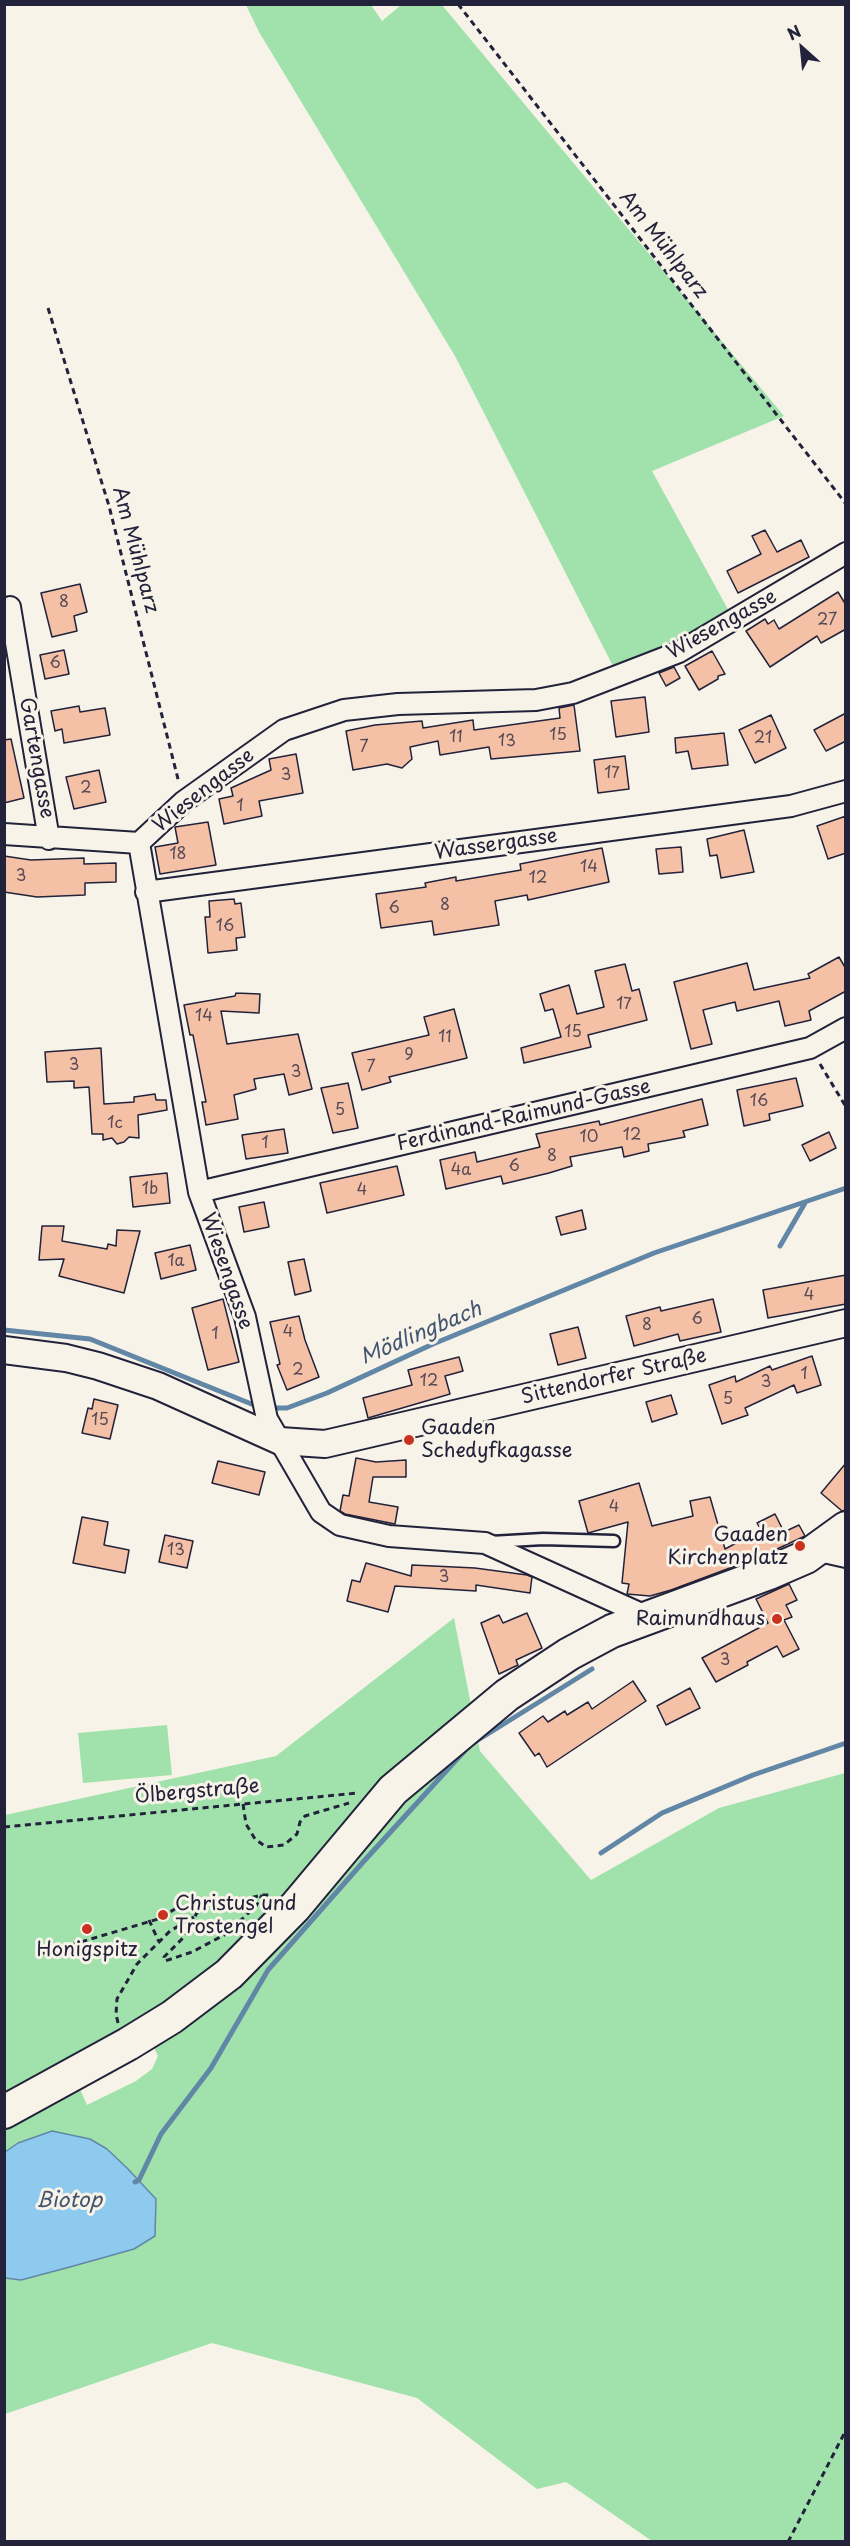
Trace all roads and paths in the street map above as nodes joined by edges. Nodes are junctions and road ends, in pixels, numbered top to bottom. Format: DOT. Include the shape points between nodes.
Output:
graph roads {
  1 [pos="458,4"];
  2 [pos="48,308"];
  3 [pos="846,504"];
  4 [pos="846,554"];
  5 [pos="10,607"];
  6 [pos="846,791"];
  7 [pos="183,802"];
  8 [pos="4,834"];
  9 [pos="49,839"];
  10 [pos="138,843"];
  11 [pos="146,892"];
  12 [pos="846,1028"];
  13 [pos="810,1048"];
  14 [pos="846,1107"];
  15 [pos="199,1191"];
  16 [pos="846,1323"];
  17 [pos="4,1350"];
  18 [pos="273,1430"];
  19 [pos="846,1528"];
  20 [pos="614,1541"];
  21 [pos="492,1546"];
  22 [pos="814,1550"];
  23 [pos="846,1557"];
  24 [pos="648,1617"];
  25 [pos="358,1798"];
  26 [pos="243,1803"];
  27 [pos="351,1803"];
  28 [pos="4,1827"];
  29 [pos="278,1894"];
  30 [pos="262,1895"];
  31 [pos="198,1911"];
  32 [pos="194,1917"];
  33 [pos="149,1920"];
  34 [pos="159,1942"];
  35 [pos="42,1953"];
  36 [pos="128,2044"];
  37 [pos="4,2112"];
  38 [pos="846,2430"];
  39 [pos="788,2541"];
  1 -- 3 [label="path, Am Mühlparz"];
  2 -- 7 [label="path, Am Mühlparz" via="109,506"];
  4 -- 7 [label="street, Wiesengasse" via="679,652 573,693 536,700 398,704 344,710 284,730"];
  5 -- 9 [label="street, Gartengasse"];
  6 -- 11 [label="street, Wassergasse" via="790,806"];
  7 -- 10 [label="street, Wiesengasse"];
  8 -- 9 [label="street"];
  9 -- 10 [label="street"];
  10 -- 11 [label="street, Wiesengasse"];
  11 -- 15 [label="street, Wiesengasse"];
  12 -- 13 [label="street, Ferdinand-Raimund-Gasse"];
  13 -- 14 [label="path"];
  13 -- 15 [label="street, Ferdinand-Raimund-Gasse"];
  15 -- 18 [label="street, Wiesengasse" via="245,1317"];
  16 -- 18 [label="street, Sittendorfer Straße" via="325,1444"];
  17 -- 18 [label="street, Sittendorfer Straße" via="66,1358 158,1386"];
  18 -- 21 [label="street, Wiesengasse" via="321,1512 340,1525 388,1536"];
  19 -- 22 [label="main road"];
  20 -- 21 [label="lane" via="543,1539"];
  21 -- 24 [label="street"];
  22 -- 23 [label="street"];
  22 -- 24 [label="main road" via="769,1574"];
  24 -- 36 [label="main road" via="569,1654 507,1695 449,1742 393,1790 249,1956 204,1994"];
  25 -- 26 [label="path, Ölbergstraße" via="365,1792"];
  26 -- 27 [label="path" via="246,1824 255,1839 267,1847 284,1845 297,1834 305,1816"];
  26 -- 28 [label="path, Ölbergstraße"];
  29 -- 30 [label="path"];
  30 -- 31 [label="path"];
  30 -- 32 [label="path" via="256,1906 226,1934 165,1961 164,1957 183,1938"];
  31 -- 32 [label="path"];
  31 -- 33 [label="path" via="175,1909 164,1917"];
  32 -- 34 [label="path" via="170,1930"];
  33 -- 34 [label="path"];
  33 -- 35 [label="path" via="74,1944 61,1952"];
  34 -- 36 [label="path" via="137,1964 117,1999 116,2014"];
  36 -- 37 [label="main road"];
  38 -- 39 [label="path"];
}
